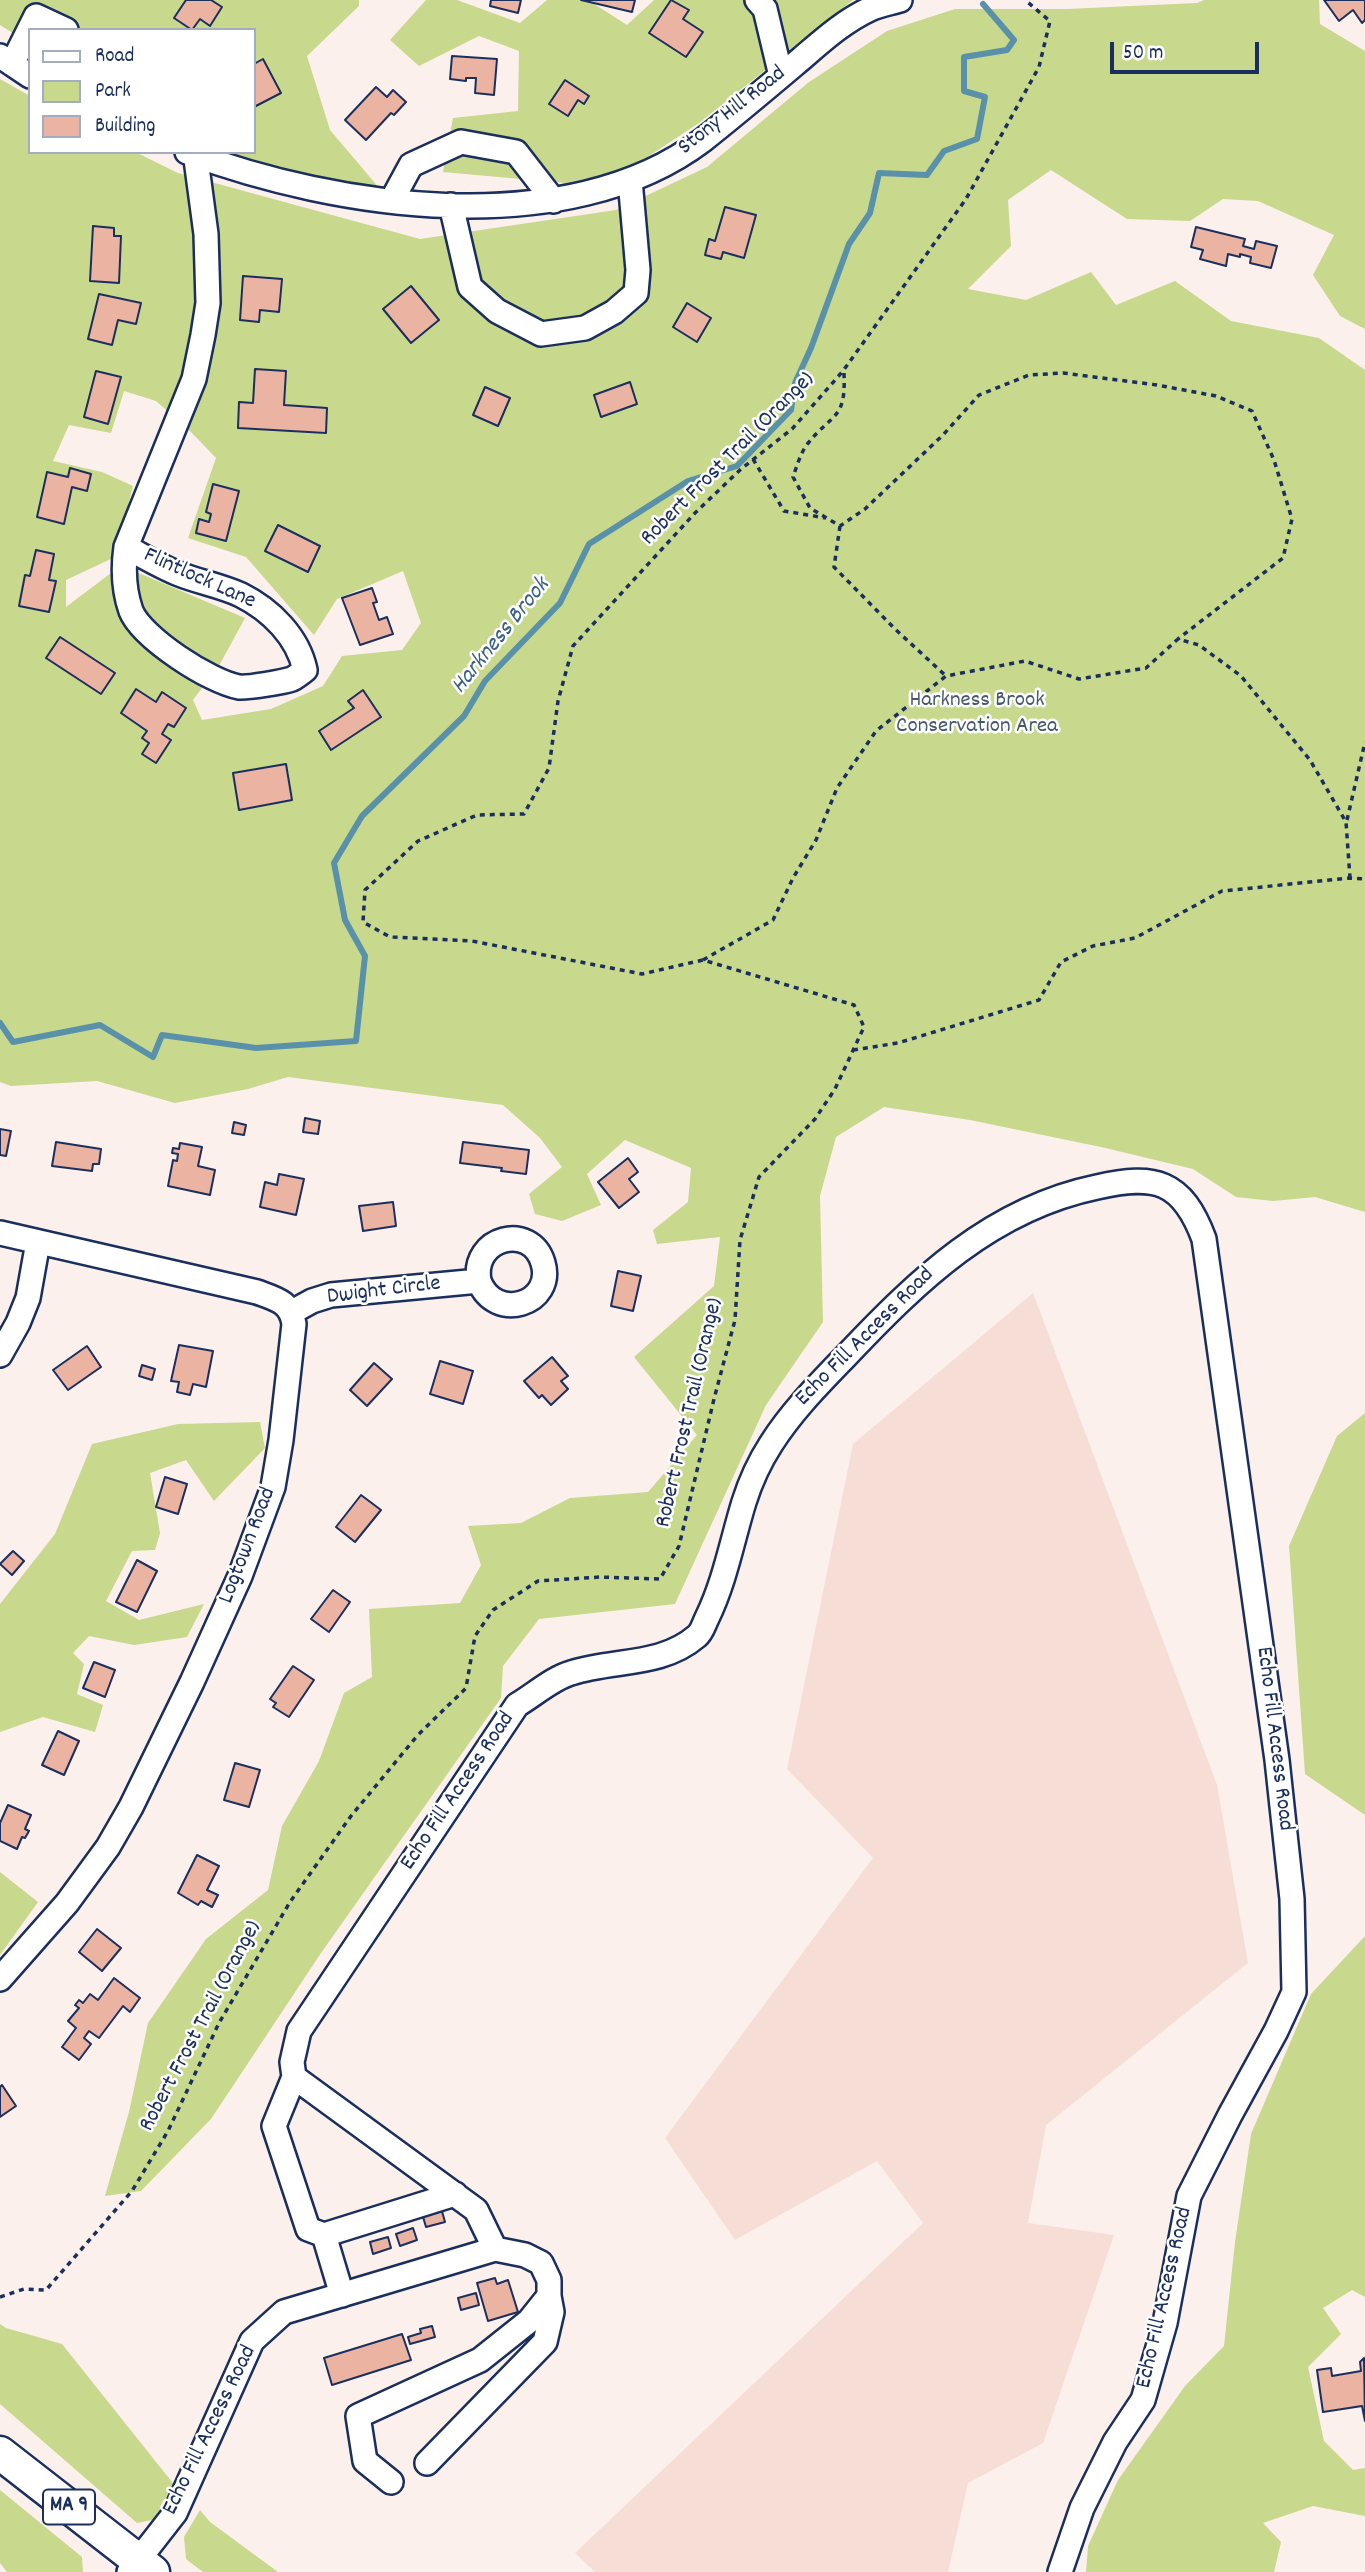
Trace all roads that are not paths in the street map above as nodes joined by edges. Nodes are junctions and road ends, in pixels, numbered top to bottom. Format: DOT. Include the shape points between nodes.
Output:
graph roads {
  1 [pos="757,0"];
  2 [pos="900,0"];
  3 [pos="31,28"];
  4 [pos="62,28"];
  5 [pos="28,34"];
  6 [pos="14,65"];
  7 [pos="781,76"];
  8 [pos="192,154"];
  9 [pos="194,154"];
  10 [pos="630,180"];
  11 [pos="392,200"];
  12 [pos="554,201"];
  13 [pos="450,205"];
  14 [pos="126,547"];
  15 [pos="0,1233"];
  16 [pos="38,1242"];
  17 [pos="479,1281"];
  18 [pos="292,1312"];
  19 [pos="0,1355"];
  20 [pos="0,1979"];
  21 [pos="294,2077"];
  22 [pos="455,2194"];
  23 [pos="324,2235"];
  24 [pos="495,2249"];
  25 [pos="342,2295"];
  26 [pos="548,2295"];
  27 [pos="0,2454"];
  28 [pos="426,2463"];
  29 [pos="390,2482"];
  30 [pos="140,2568"];
  31 [pos="1060,2572"];
  1 -- 7 [label="street" via="765,9"];
  2 -- 7 [label="street, Stony Hill Road" via="870,9 834,31"];
  3 -- 4 [label="street" via="36,16"];
  5 -- 6 [label="street"];
  7 -- 10 [label="street, Stony Hill Road" via="701,141"];
  8 -- 14 [label="street, Flintlock Lane" via="206,234 208,303 203,335 194,379"];
  9 -- 11 [label="street, Stony Hill Road" via="237,171"];
  10 -- 12 [label="street, Stony Hill Road"];
  10 -- 13 [label="street" via="636,293 585,328 541,334 497,311 470,287"];
  11 -- 12 [label="street" via="411,165 461,142 516,152"];
  11 -- 13 [label="street, Stony Hill Road"];
  12 -- 13 [label="street, Stony Hill Road"];
  14 -- 14 [label="street, Flintlock Lane" via="126,587 132,611 143,629 174,654 240,687 291,679 305,670 301,652 267,611 240,594 176,573"];
  15 -- 16 [label="street"];
  16 -- 18 [label="street" via="257,1292"];
  16 -- 19 [label="street" via="28,1298"];
  17 -- 18 [label="street, Dwight Circle" via="331,1295"];
  18 -- 20 [label="street, Logtown Road" via="294,1336 273,1487 240,1576 108,1847 67,1903"];
  21 -- 22 [label="street"];
  21 -- 23 [label="street, Echo Fill Access Road" via="274,2126 308,2229"];
  21 -- 31 [label="street, Echo Fill Access Road" via="292,2062 299,2031 517,1706 569,1673 668,1655 699,1635 720,1592 745,1499 769,1447 796,1409 889,1310 938,1265 1035,1206 1077,1191 1136,1179 1166,1185 1195,1215 1204,1239 1277,1760 1292,1899 1294,1992 1189,2196 1165,2323 1143,2400 1115,2442 1082,2508"];
  22 -- 23 [label="street"];
  22 -- 24 [label="street" via="476,2210"];
  23 -- 25 [label="street"];
  24 -- 25 [label="street, Echo Fill Access Road"];
  24 -- 26 [label="street" via="541,2263"];
  25 -- 30 [label="street, Echo Fill Access Road" via="284,2312 253,2341 175,2513"];
  26 -- 28 [label="street" via="552,2312 545,2342"];
  26 -- 29 [label="street" via="529,2321 480,2360 358,2416 365,2461"];
  27 -- 30 [label="highway, MA 9"];
}
